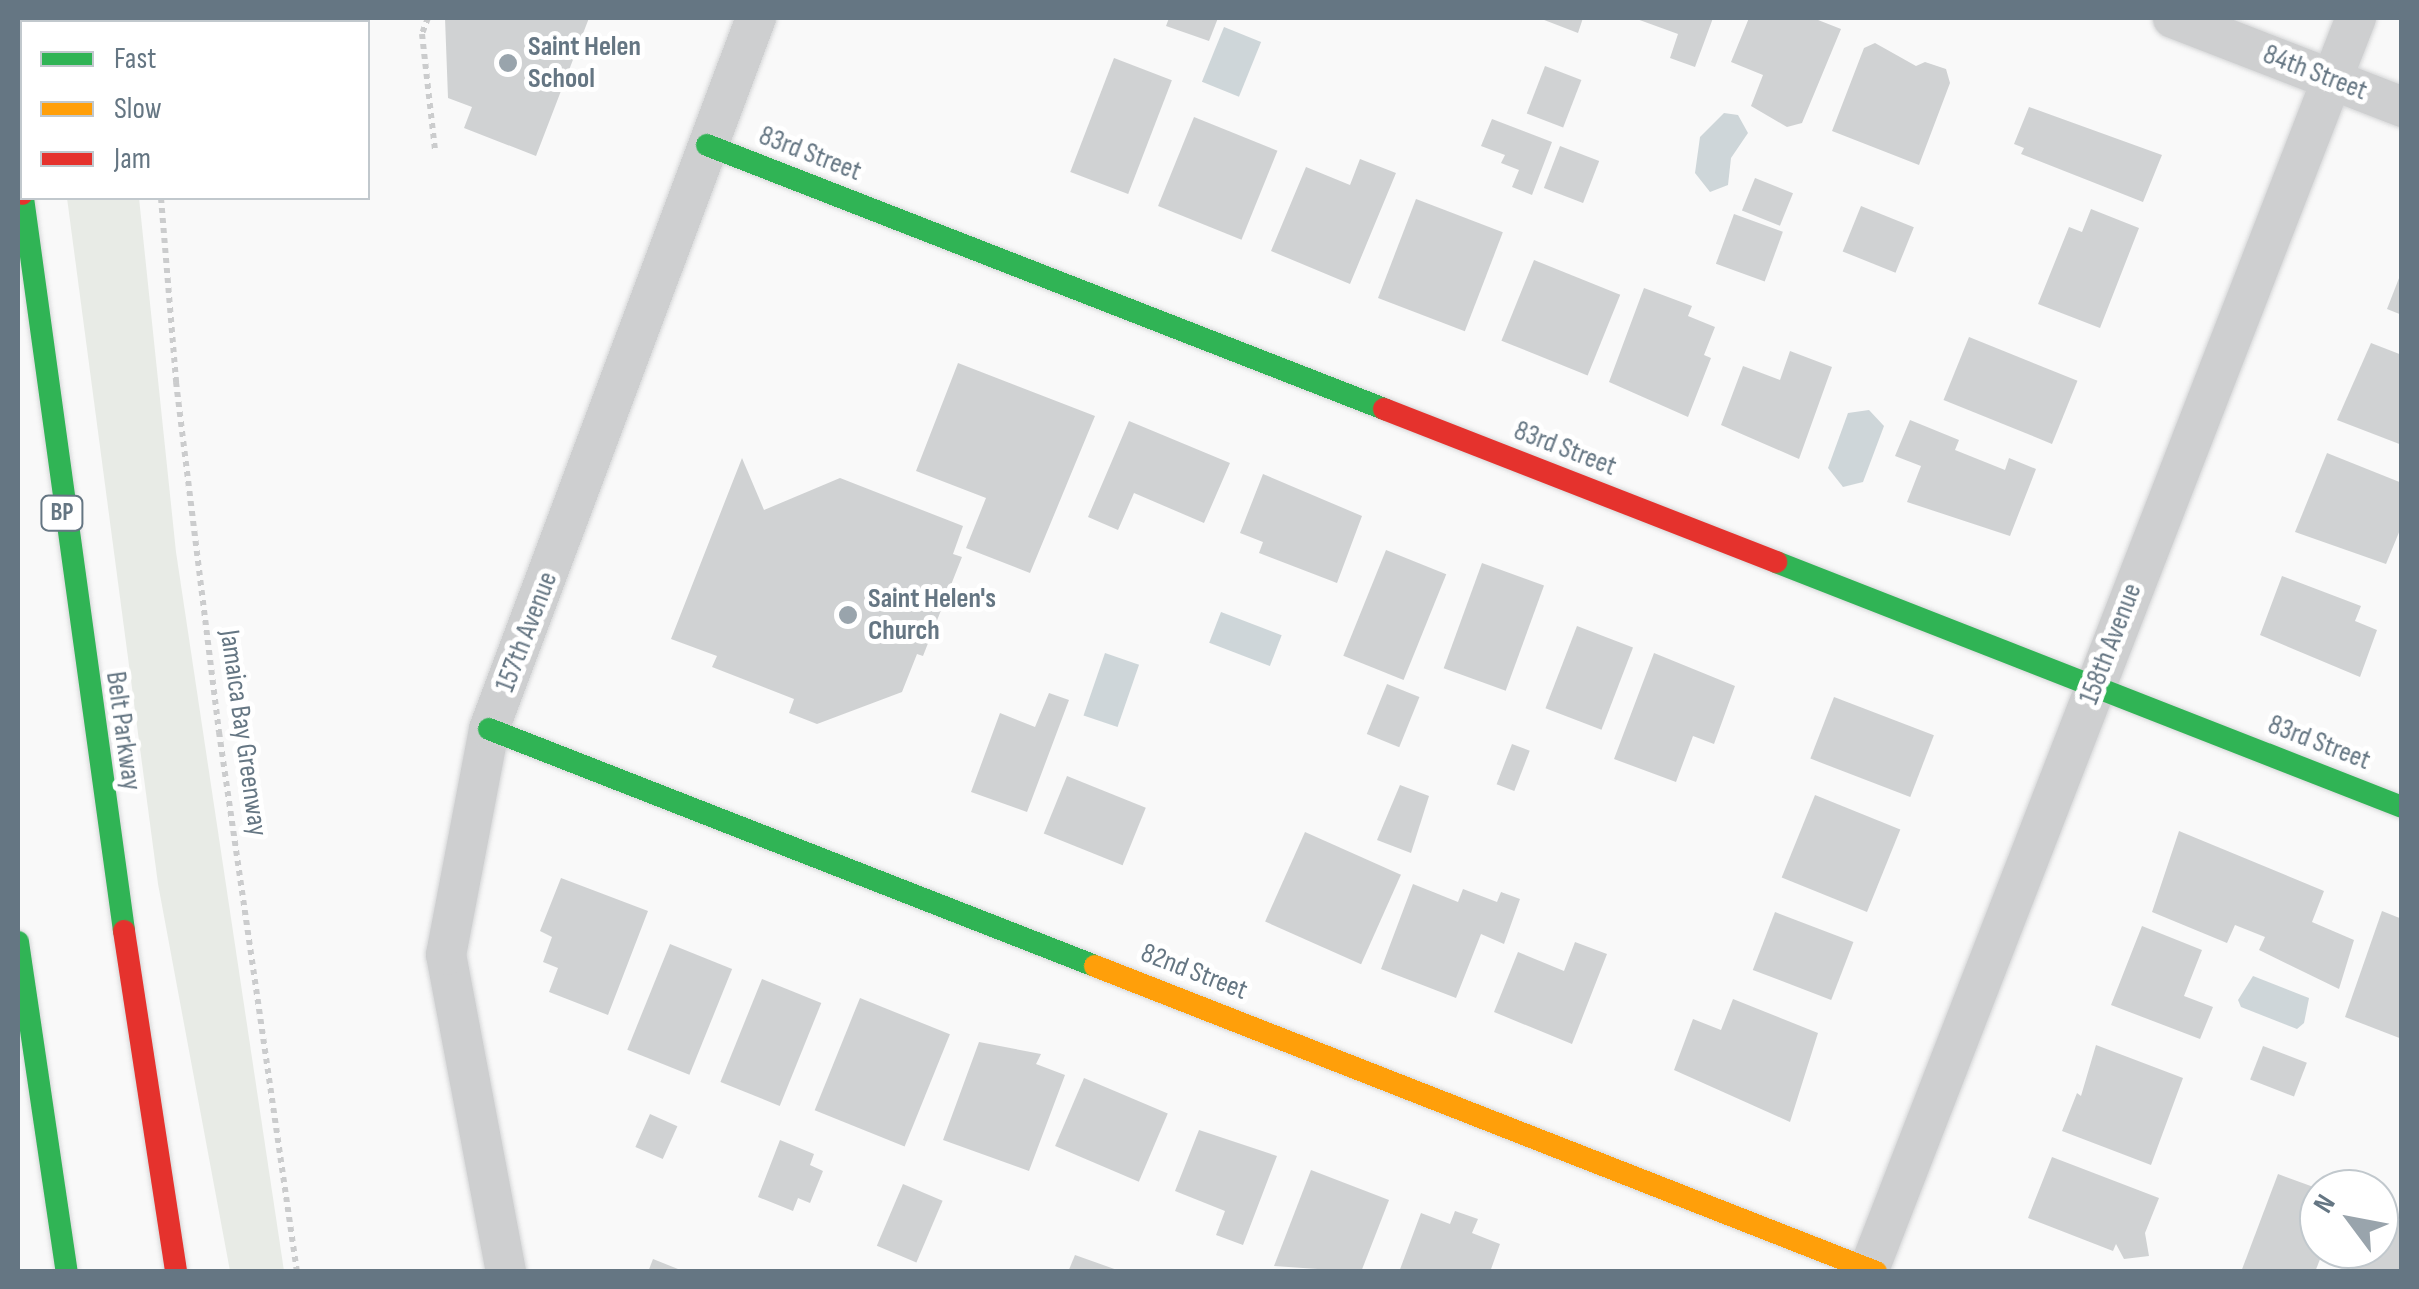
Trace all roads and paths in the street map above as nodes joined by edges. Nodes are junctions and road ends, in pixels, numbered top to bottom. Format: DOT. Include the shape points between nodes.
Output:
graph roads {
  1 [pos="428,18"];
  2 [pos="756,18"];
  3 [pos="2173,18"];
  4 [pos="2356,18"];
  5 [pos="2332,80"];
  6 [pos="2402,107"];
  7 [pos="706,145"];
  8 [pos="435,150"];
  9 [pos="24,200"];
  10 [pos="161,200"];
  11 [pos="2094,687"];
  12 [pos="488,729"];
  13 [pos="2402,807"];
  14 [pos="18,942"];
  15 [pos="1871,1270"];
  16 [pos="67,1272"];
  17 [pos="176,1272"];
  18 [pos="297,1272"];
  19 [pos="506,1272"];
  1 -- 8 [label="path" via="422,34"];
  2 -- 7 [label="street, 157th Avenue"];
  3 -- 5 [label="street, 84th Street"];
  4 -- 5 [label="street, 158th Avenue"];
  5 -- 6 [label="street, 84th Street"];
  5 -- 11 [label="street, 158th Avenue"];
  7 -- 11 [label="main road, 83rd Street"];
  7 -- 12 [label="street, 157th Avenue"];
  9 -- 17 [label="main road, Belt Parkway / BP" via="89,703"];
  10 -- 18 [label="path, Jamaica Bay Greenway" via="219,732"];
  11 -- 13 [label="main road, 83rd Street"];
  11 -- 15 [label="street, 158th Avenue"];
  12 -- 15 [label="main road, 82nd Street"];
  12 -- 19 [label="street, 157th Avenue" via="446,955"];
  14 -- 16 [label="main road"];
}
